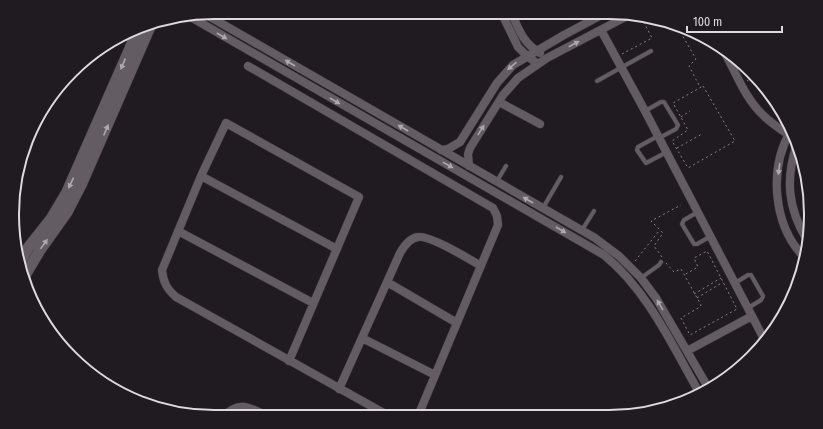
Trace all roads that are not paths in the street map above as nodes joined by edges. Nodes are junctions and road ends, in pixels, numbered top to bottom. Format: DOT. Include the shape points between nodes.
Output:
graph roads {
  1 [pos="214,19"];
  2 [pos="504,19"];
  3 [pos="514,19"];
  4 [pos="594,19"];
  5 [pos="620,19"];
  6 [pos="196,20"];
  7 [pos="601,30"];
  8 [pos="148,31"];
  9 [pos="136,36"];
  10 [pos="536,51"];
  11 [pos="651,51"];
  12 [pos="527,56"];
  13 [pos="547,58"];
  14 [pos="728,59"];
  15 [pos="538,64"];
  16 [pos="248,66"];
  17 [pos="621,68"];
  18 [pos="598,81"];
  19 [pos="499,102"];
  20 [pos="645,111"];
  21 [pos="540,124"];
  22 [pos="785,131"];
  23 [pos="659,137"];
  24 [pos="421,138"];
  25 [pos="788,138"];
  26 [pos="416,148"];
  27 [pos="441,150"];
  28 [pos="667,152"];
  29 [pos="794,152"];
  30 [pos="469,166"];
  31 [pos="506,166"];
  32 [pos="461,173"];
  33 [pos="485,175"];
  34 [pos="201,176"];
  35 [pos="561,177"];
  36 [pos="497,182"];
  37 [pos="480,184"];
  38 [pos="454,185"];
  39 [pos="543,208"];
  40 [pos="594,211"];
  41 [pos="698,212"];
  42 [pos="178,231"];
  43 [pos="582,231"];
  44 [pos="803,233"];
  45 [pos="711,236"];
  46 [pos="336,249"];
  47 [pos="800,252"];
  48 [pos="24,256"];
  49 [pos="661,262"];
  50 [pos="481,266"];
  51 [pos="28,271"];
  52 [pos="641,278"];
  53 [pos="388,282"];
  54 [pos="735,283"];
  55 [pos="313,303"];
  56 [pos="748,308"];
  57 [pos="752,316"];
  58 [pos="669,321"];
  59 [pos="457,323"];
  60 [pos="661,325"];
  61 [pos="762,336"];
  62 [pos="362,338"];
  63 [pos="687,351"];
  64 [pos="289,361"];
  65 [pos="435,375"];
  66 [pos="706,384"];
  67 [pos="339,389"];
  68 [pos="697,389"];
  69 [pos="230,410"];
  70 [pos="256,410"];
  71 [pos="378,410"];
  72 [pos="420,410"];
  24 -- 1 [label="street, one-way"];
  2 -- 12 [label="street" via="518,47"];
  3 -- 10 [label="street" via="524,39"];
  4 -- 10 [label="street"];
  5 -- 7 [label="street"];
  6 -- 26 [label="street, one-way"];
  13 -- 7 [label="street, one-way"];
  7 -- 17 [label="street"];
  51 -- 8 [label="street, one-way" via="78,192"];
  9 -- 48 [label="street, one-way" via="69,188 51,219"];
  10 -- 12 [label="street"];
  10 -- 13 [label="street"];
  11 -- 17 [label="lane"];
  12 -- 15 [label="street"];
  12 -- 27 [label="street, one-way" via="513,65 500,80 460,142"];
  13 -- 15 [label="street"];
  14 -- 22 [label="street" via="751,101 764,116"];
  15 -- 19 [label="street" via="513,83"];
  16 -- 38 [label="street"];
  17 -- 18 [label="lane"];
  17 -- 20 [label="street"];
  19 -- 21 [label="street"];
  30 -- 19 [label="street, one-way" via="470,148"];
  20 -- 23 [label="street"];
  20 -- 23 [label="lane" via="664,102 678,125 676,129"];
  23 -- 28 [label="street"];
  23 -- 28 [label="lane" via="638,147 637,150 646,163"];
  24 -- 26 [label="street"];
  24 -- 27 [label="street"];
  25 -- 47 [label="street, one-way" via="779,166 778,199 788,234"];
  26 -- 32 [label="street, one-way"];
  27 -- 30 [label="street"];
  28 -- 41 [label="street"];
  29 -- 44 [label="street" via="789,175 790,193 793,210"];
  30 -- 33 [label="street"];
  31 -- 36 [label="lane"];
  32 -- 37 [label="street"];
  32 -- 38 [label="street"];
  33 -- 36 [label="street"];
  33 -- 37 [label="street"];
  34 -- 42 [label="street"];
  34 -- 46 [label="street"];
  34 -- 46 [label="street" via="226,123 358,197"];
  35 -- 39 [label="lane"];
  39 -- 36 [label="street, one-way"];
  37 -- 60 [label="street, one-way" via="604,255 634,285"];
  38 -- 50 [label="street" via="492,208 497,216 498,225"];
  39 -- 43 [label="street"];
  40 -- 43 [label="lane"];
  41 -- 45 [label="street"];
  41 -- 45 [label="lane" via="682,224 694,244"];
  42 -- 55 [label="street"];
  42 -- 64 [label="street" via="162,270 165,286 170,292"];
  43 -- 52 [label="street" via="631,266"];
  45 -- 54 [label="street"];
  46 -- 55 [label="street"];
  49 -- 52 [label="lane"];
  50 -- 53 [label="street" via="429,238 419,237 405,244"];
  50 -- 59 [label="street"];
  58 -- 52 [label="street, one-way"];
  53 -- 59 [label="street"];
  53 -- 62 [label="street"];
  54 -- 56 [label="street"];
  54 -- 56 [label="lane" via="751,275 763,296"];
  55 -- 64 [label="street"];
  56 -- 57 [label="street"];
  57 -- 61 [label="street"];
  57 -- 63 [label="street"];
  58 -- 60 [label="street"];
  58 -- 63 [label="street"];
  59 -- 65 [label="street"];
  60 -- 68 [label="street"];
  62 -- 65 [label="street"];
  62 -- 67 [label="street"];
  63 -- 66 [label="street"];
  64 -- 67 [label="street"];
  65 -- 72 [label="street"];
  67 -- 71 [label="street"];
  69 -- 70 [label="street" via="239,406 248,406"];
}
